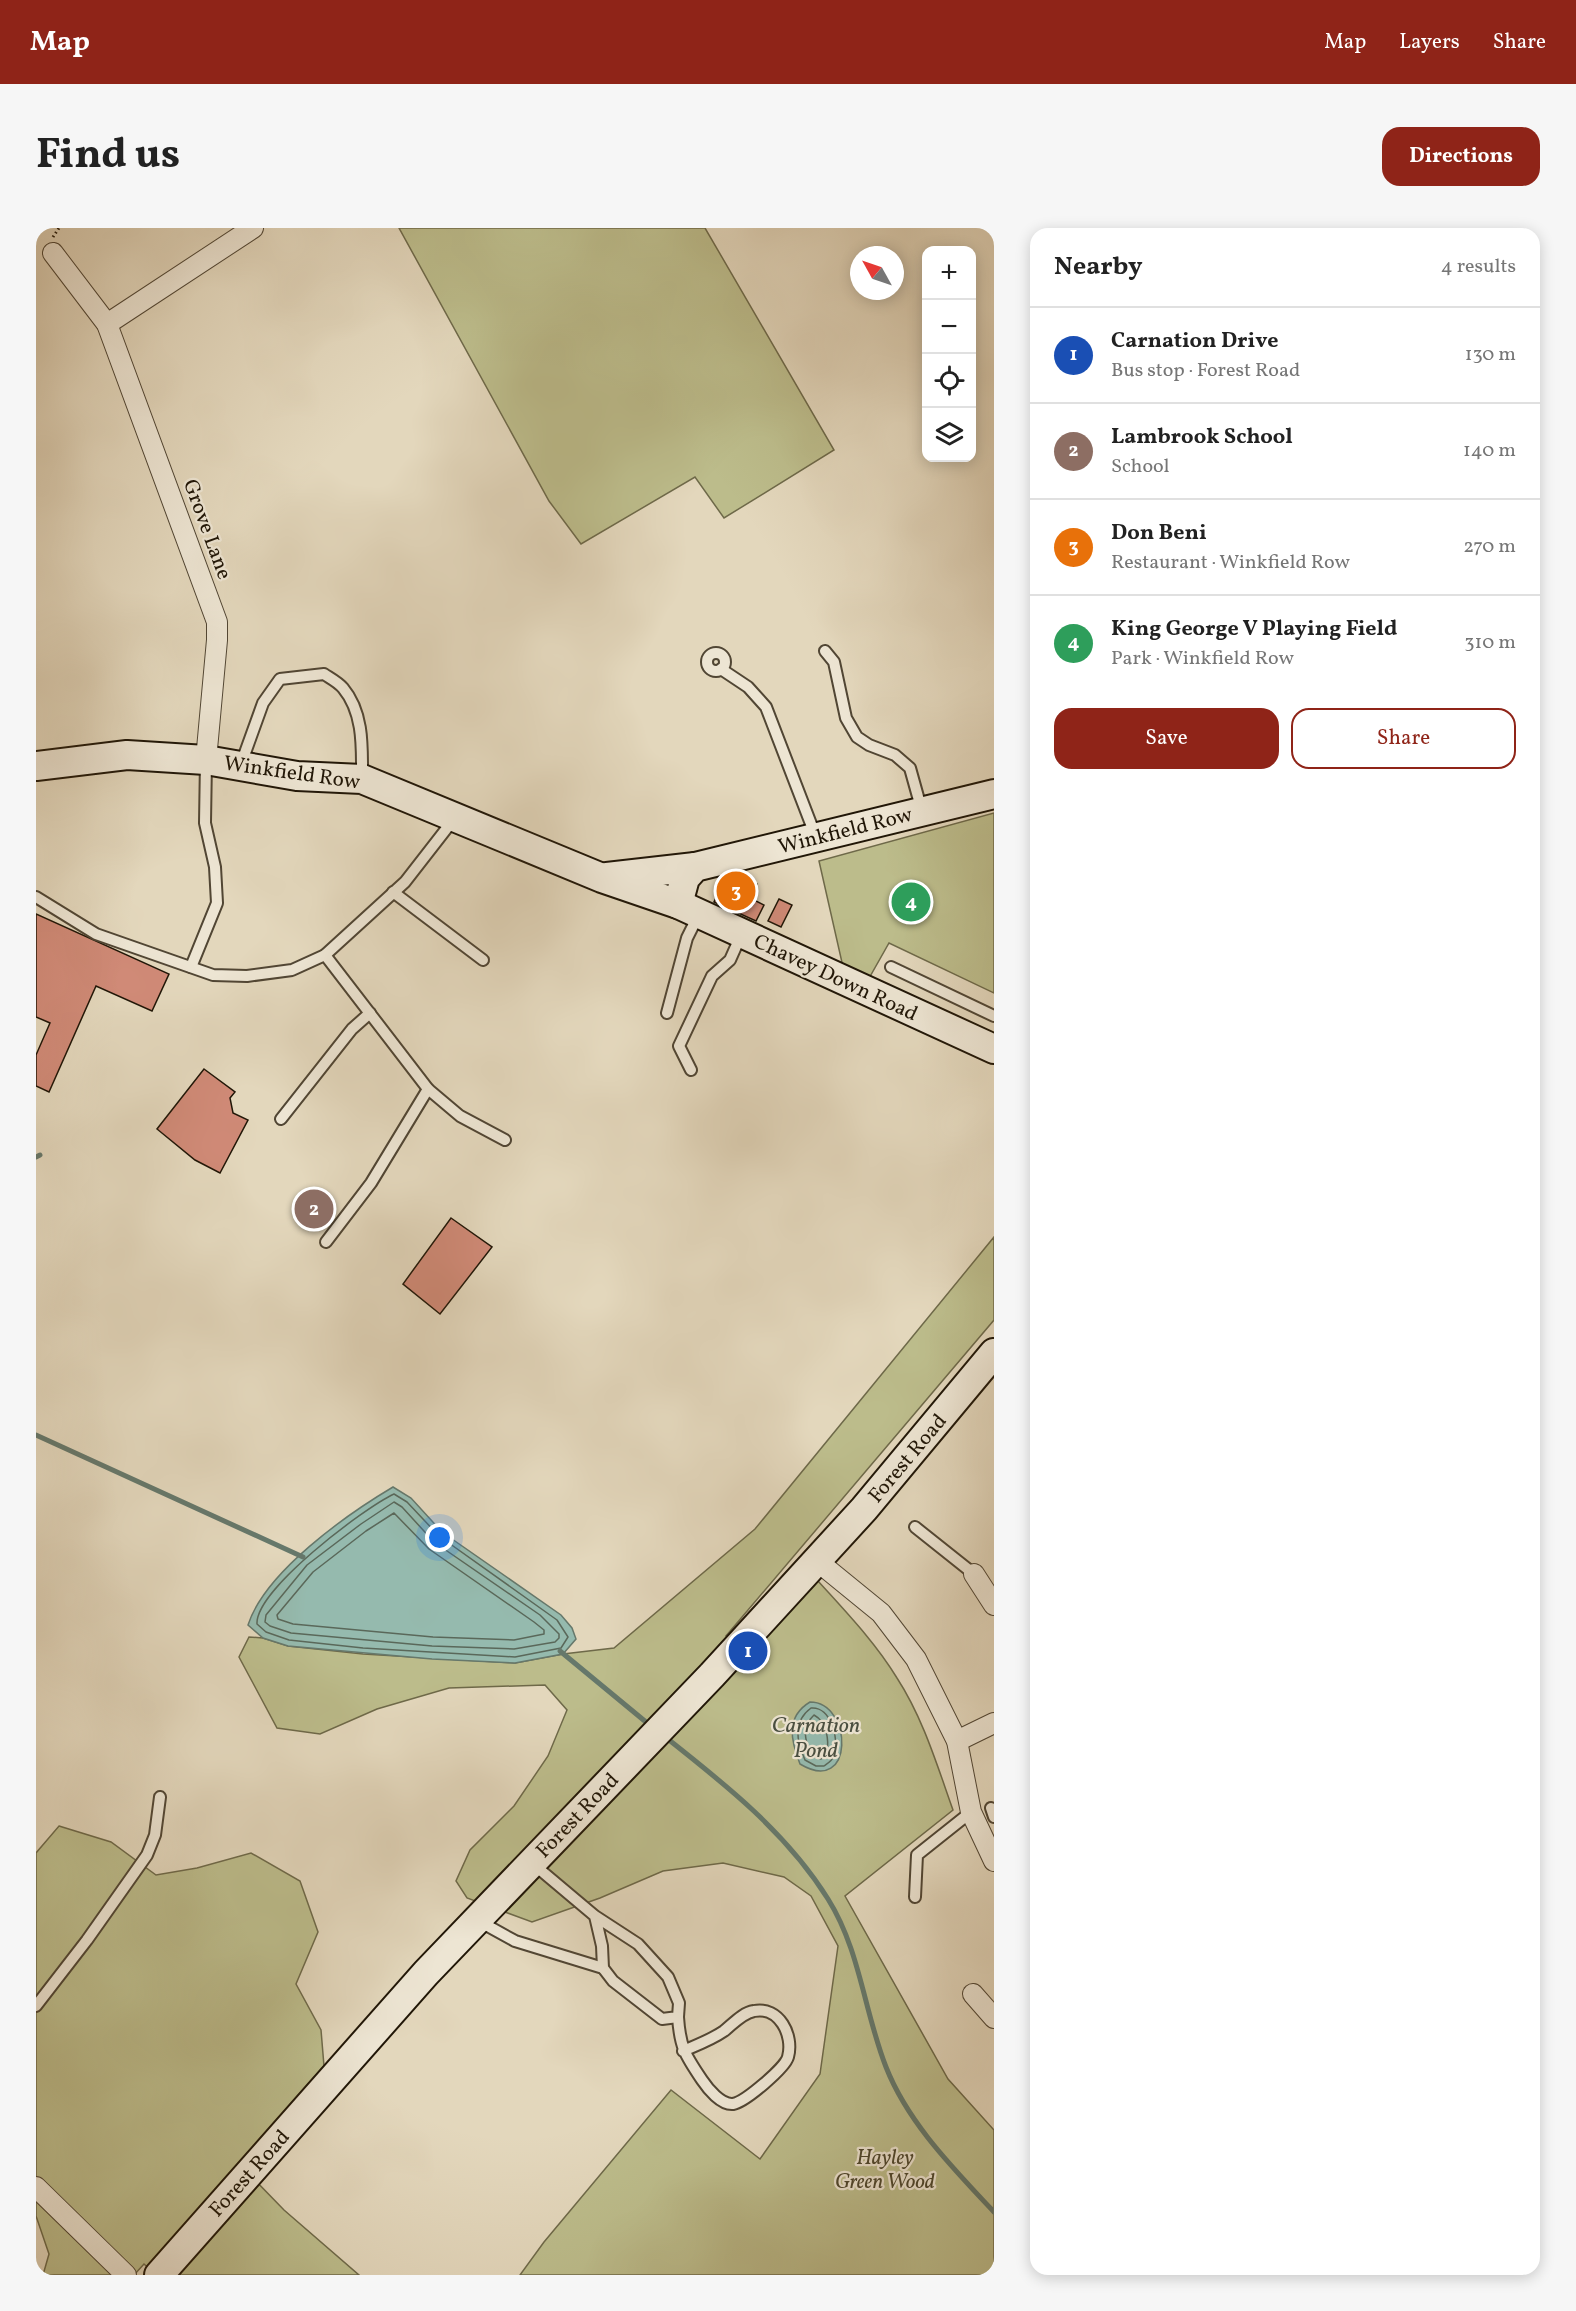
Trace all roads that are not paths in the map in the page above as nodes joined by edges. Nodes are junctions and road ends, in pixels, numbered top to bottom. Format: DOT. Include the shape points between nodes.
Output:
graph roads {
  1 [pos="253,228"];
  2 [pos="54,253"];
  3 [pos="107,324"];
  4 [pos="825,651"];
  5 [pos="721,669"];
  6 [pos="206,760"];
  7 [pos="36,766"];
  8 [pos="241,766"];
  9 [pos="362,779"];
  10 [pos="994,794"];
  11 [pos="922,811"];
  12 [pos="456,817"];
  13 [pos="816,837"];
  14 [pos="695,867"];
  15 [pos="602,878"];
  16 [pos="393,892"];
  17 [pos="36,897"];
  18 [pos="688,909"];
  19 [pos="742,933"];
  20 [pos="325,955"];
  21 [pos="483,960"];
  22 [pos="191,967"];
  23 [pos="891,967"];
  24 [pos="370,1013"];
  25 [pos="667,1013"];
  26 [pos="994,1016"];
  27 [pos="994,1049"];
  28 [pos="691,1070"];
  29 [pos="428,1089"];
  30 [pos="281,1119"];
  31 [pos="505,1140"];
  32 [pos="326,1242"];
  33 [pos="994,1353"];
  34 [pos="915,1527"];
  35 [pos="816,1560"];
  36 [pos="974,1574"];
  37 [pos="994,1605"];
  38 [pos="994,1723"];
  39 [pos="957,1741"];
  40 [pos="160,1797"];
  41 [pos="971,1812"];
  42 [pos="989,1838"];
  43 [pos="994,1861"];
  44 [pos="531,1863"];
  45 [pos="915,1897"];
  46 [pos="595,1916"];
  47 [pos="477,1920"];
  48 [pos="603,1968"];
  49 [pos="973,1994"];
  50 [pos="36,2006"];
  51 [pos="678,2017"];
  52 [pos="994,2018"];
  53 [pos="683,2051"];
  54 [pos="36,2187"];
  55 [pos="126,2275"];
  56 [pos="159,2275"];
  1 -- 3 [label="street"];
  2 -- 3 [label="street, Grove Lane"];
  3 -- 6 [label="street, Grove Lane" via="217,622"];
  4 -- 11 [label="lane" via="834,662 846,717 857,736 895,755 910,768"];
  5 -- 13 [label="lane" via="748,687 766,707"];
  6 -- 7 [label="main road, Winkfield Row" via="127,755"];
  6 -- 8 [label="main road, Winkfield Row"];
  6 -- 22 [label="lane" via="205,823 218,903"];
  8 -- 9 [label="main road, Winkfield Row" via="297,776"];
  8 -- 9 [label="lane" via="263,703 280,680 324,674 343,687 357,711"];
  9 -- 12 [label="main road, Winkfield Row"];
  10 -- 11 [label="main road, Winkfield Row"];
  11 -- 13 [label="main road, Winkfield Row"];
  12 -- 15 [label="main road, Winkfield Row"];
  12 -- 16 [label="lane"];
  13 -- 14 [label="main road, Winkfield Row"];
  14 -- 15 [label="main road, Winkfield Row"];
  14 -- 18 [label="main road" via="685,878"];
  15 -- 18 [label="main road, Winkfield Row"];
  16 -- 20 [label="lane"];
  16 -- 21 [label="lane"];
  17 -- 22 [label="lane" via="96,934"];
  18 -- 19 [label="main road, Chavey Down Road"];
  18 -- 25 [label="lane" via="687,938"];
  19 -- 27 [label="main road, Chavey Down Road"];
  19 -- 28 [label="lane" via="730,960 712,976 679,1046"];
  20 -- 22 [label="lane" via="292,970 247,976 213,975"];
  20 -- 24 [label="lane"];
  23 -- 26 [label="lane"];
  24 -- 29 [label="lane"];
  24 -- 30 [label="lane" via="352,1029"];
  29 -- 31 [label="lane" via="460,1116"];
  29 -- 32 [label="lane" via="371,1183"];
  33 -- 35 [label="main road, Forest Road" via="864,1509"];
  34 -- 36 [label="lane"];
  35 -- 39 [label="street" via="881,1613 916,1659"];
  35 -- 44 [label="main road, Forest Road"];
  36 -- 37 [label="street"];
  38 -- 39 [label="street"];
  39 -- 41 [label="street"];
  40 -- 50 [label="lane" via="155,1835 147,1855"];
  41 -- 42 [label="street"];
  41 -- 45 [label="lane" via="917,1855"];
  42 -- 43 [label="street"];
  44 -- 46 [label="lane"];
  44 -- 47 [label="main road, Forest Road"];
  46 -- 48 [label="lane"];
  46 -- 51 [label="lane" via="638,1944 668,1977 679,2003"];
  47 -- 48 [label="lane" via="515,1941"];
  47 -- 56 [label="main road, Forest Road"];
  48 -- 51 [label="lane" via="613,1981 662,2019"];
  49 -- 52 [label="street"];
  51 -- 53 [label="lane"];
  53 -- 53 [label="lane" via="704,2083 724,2102 732,2104 780,2070 788,2058 789,2043 784,2024 766,2010 753,2011 705,2043"];
  54 -- 55 [label="street"];
}
